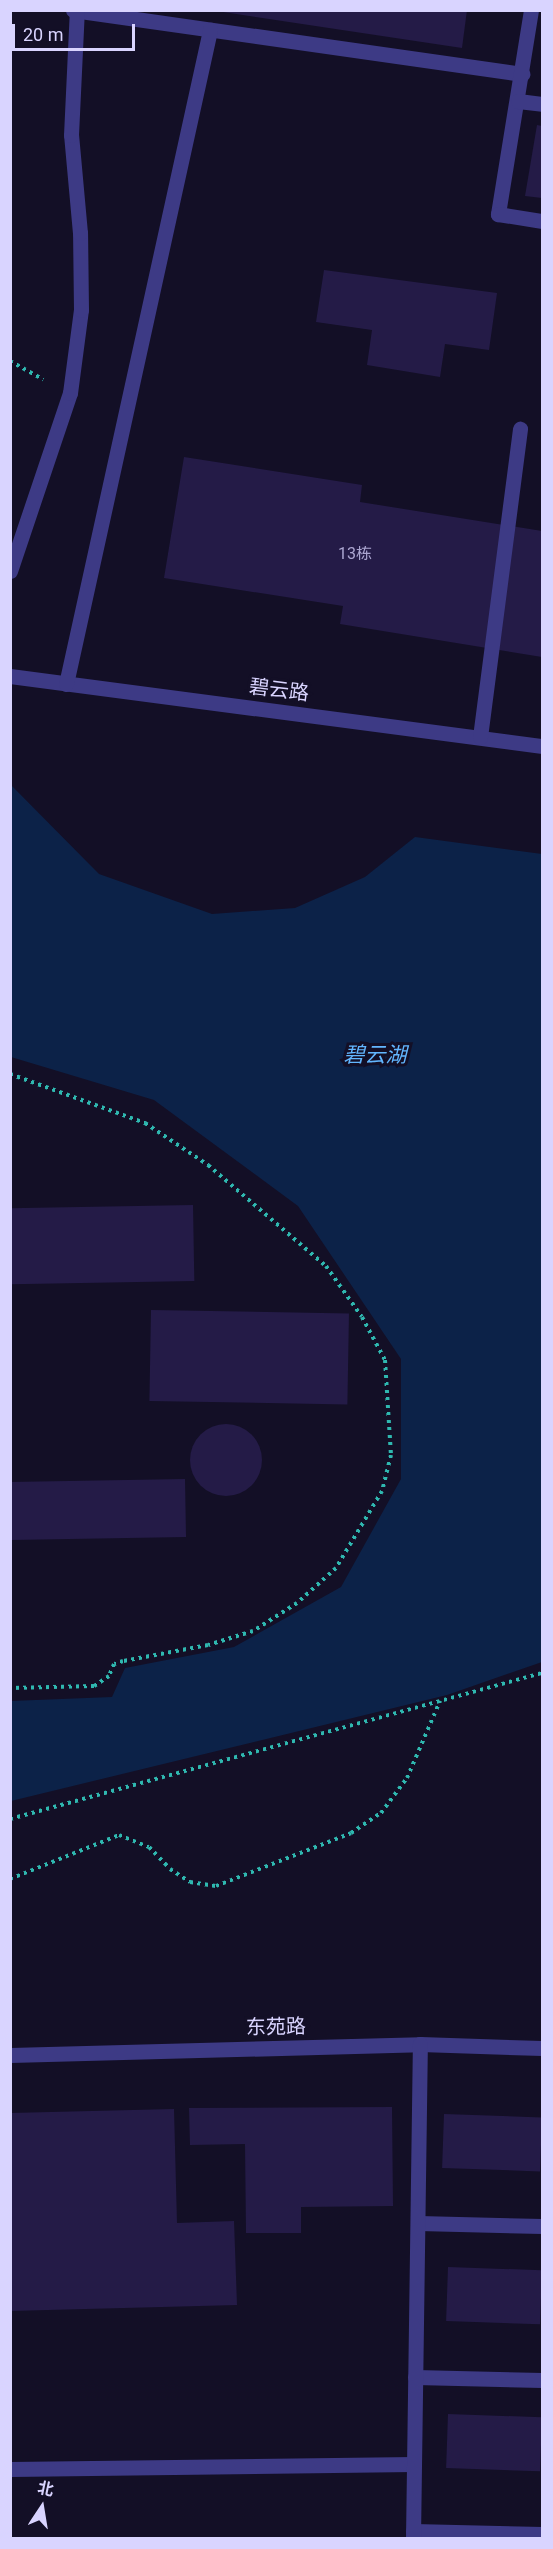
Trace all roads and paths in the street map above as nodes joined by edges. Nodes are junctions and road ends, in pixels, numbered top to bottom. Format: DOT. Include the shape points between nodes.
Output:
graph roads {
  1 [pos="73,10"];
  2 [pos="77,11"];
  3 [pos="534,14"];
  4 [pos="210,30"];
  5 [pos="522,74"];
  6 [pos="518,101"];
  7 [pos="543,104"];
  8 [pos="543,221"];
  9 [pos="520,429"];
  10 [pos="10,571"];
  11 [pos="10,676"];
  12 [pos="66,684"];
  13 [pos="480,737"];
  14 [pos="543,746"];
  15 [pos="10,1074"];
  16 [pos="543,1673"];
  17 [pos="10,1688"];
  18 [pos="440,1701"];
  19 [pos="10,1819"];
  20 [pos="10,1879"];
  21 [pos="420,2044"];
  22 [pos="543,2048"];
  23 [pos="10,2055"];
  24 [pos="418,2223"];
  25 [pos="543,2226"];
  26 [pos="415,2377"];
  27 [pos="543,2380"];
  28 [pos="414,2464"];
  29 [pos="10,2469"];
  30 [pos="543,2534"];
  31 [pos="413,2535"];
  1 -- 2 [label="street"];
  2 -- 4 [label="street"];
  2 -- 10 [label="street" via="70,135 80,233 81,310 70,393"];
  3 -- 5 [label="street"];
  4 -- 5 [label="street"];
  4 -- 12 [label="street"];
  5 -- 6 [label="street"];
  6 -- 7 [label="street"];
  6 -- 8 [label="street" via="498,214"];
  9 -- 13 [label="street"];
  11 -- 12 [label="street, 碧云路"];
  12 -- 13 [label="street, 碧云路"];
  13 -- 14 [label="street, 碧云路"];
  15 -- 17 [label="path" via="145,1123 208,1165 326,1266 362,1317 385,1360 391,1455 382,1491 336,1568 297,1603 253,1631 208,1645 114,1664 109,1676 93,1686"];
  16 -- 18 [label="path"];
  18 -- 19 [label="path"];
  18 -- 20 [label="path" via="407,1778 381,1813 351,1833 216,1886 190,1882 170,1869 149,1847 119,1835"];
  21 -- 22 [label="street, 东苑路"];
  21 -- 23 [label="street, 东苑路"];
  21 -- 24 [label="street"];
  24 -- 25 [label="street"];
  24 -- 26 [label="street"];
  26 -- 27 [label="street"];
  26 -- 28 [label="street"];
  28 -- 29 [label="street"];
  28 -- 31 [label="street"];
  30 -- 31 [label="street"];
}
